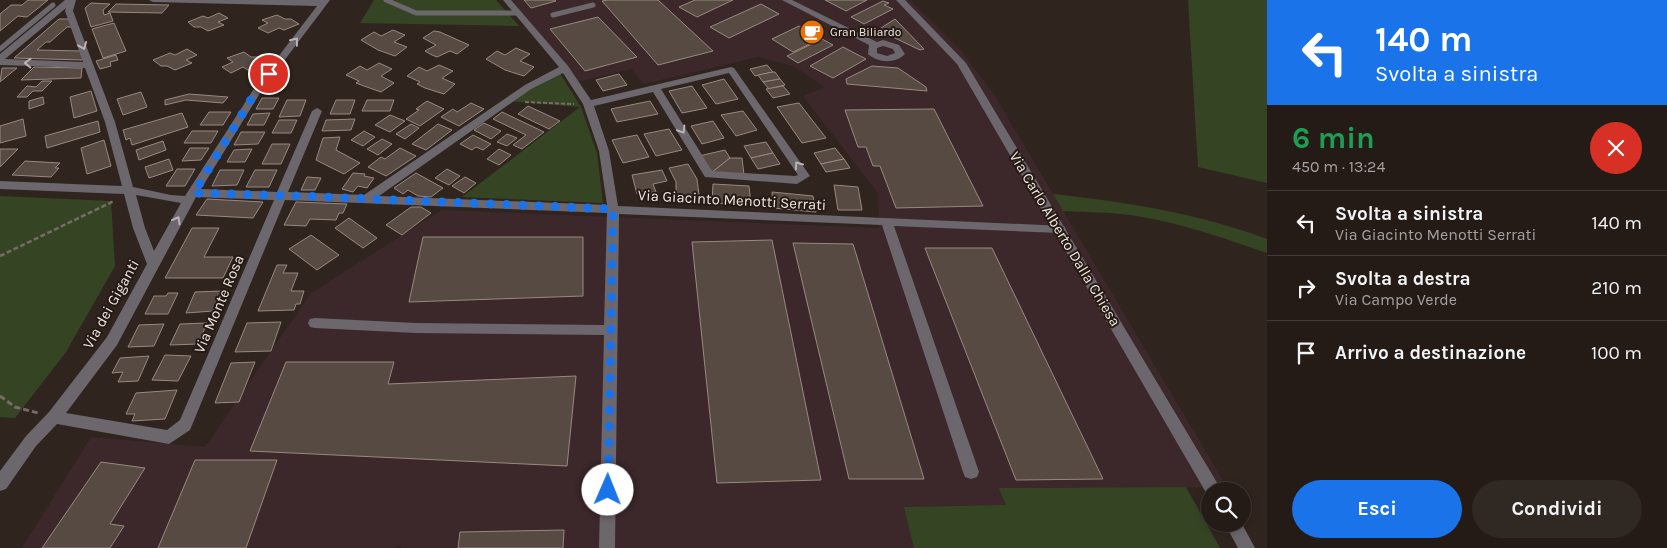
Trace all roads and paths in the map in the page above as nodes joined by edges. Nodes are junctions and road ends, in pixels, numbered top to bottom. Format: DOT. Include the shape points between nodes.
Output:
graph roads {
  1 [pos="71,0"];
  2 [pos="153,0"];
  3 [pos="386,0"];
  4 [pos="507,0"];
  5 [pos="786,0"];
  6 [pos="900,0"];
  7 [pos="204,1"];
  8 [pos="219,1"];
  9 [pos="324,2"];
  10 [pos="593,5"];
  11 [pos="54,9"];
  12 [pos="518,13"];
  13 [pos="553,15"];
  14 [pos="875,45"];
  15 [pos="0,50"];
  16 [pos="0,61"];
  17 [pos="90,65"];
  18 [pos="565,68"];
  19 [pos="656,89"];
  20 [pos="507,101"];
  21 [pos="588,104"];
  22 [pos="317,111"];
  23 [pos="0,185"];
  24 [pos="126,194"];
  25 [pos="282,195"];
  26 [pos="192,196"];
  27 [pos="171,199"];
  28 [pos="366,199"];
  29 [pos="133,204"];
  30 [pos="613,209"];
  31 [pos="886,221"];
  32 [pos="1060,229"];
  33 [pos="0,256"];
  34 [pos="153,263"];
  35 [pos="315,323"];
  36 [pos="610,330"];
  37 [pos="0,396"];
  38 [pos="54,417"];
  39 [pos="971,472"];
  40 [pos="1209,482"];
  41 [pos="0,484"];
  42 [pos="1238,532"];
  43 [pos="607,548"];
  44 [pos="1247,548"];
  1 -- 11 [label="street"];
  1 -- 17 [label="street, Via dei Giganti, one-way" via="69,11"];
  2 -- 7 [label="street"];
  3 -- 12 [label="lane" via="416,13"];
  4 -- 12 [label="street"];
  5 -- 14 [label="street"];
  6 -- 32 [label="street, Via Carlo Alberto Dalla Chiesa" via="961,63"];
  7 -- 8 [label="street"];
  8 -- 9 [label="street"];
  26 -- 9 [label="street, one-way" via="258,88"];
  10 -- 13 [label="lane"];
  11 -- 15 [label="lane" via="44,12"];
  11 -- 16 [label="street"];
  12 -- 18 [label="street"];
  17 -- 16 [label="street, one-way"];
  17 -- 24 [label="street, Via dei Giganti" via="110,122"];
  18 -- 20 [label="street"];
  18 -- 21 [label="street"];
  19 -- 19 [label="street, one-way" via="710,174 797,180 806,176 731,70"];
  19 -- 21 [label="street"];
  20 -- 21 [label="path"];
  20 -- 28 [label="street"];
  21 -- 30 [label="street" via="604,151"];
  22 -- 25 [label="street, Via Monte Rosa"];
  23 -- 24 [label="street, Via Giacinto Menotti Serrati"];
  24 -- 27 [label="street, Via Giacinto Menotti Serrati"];
  24 -- 29 [label="street, Via dei Giganti"];
  24 -- 33 [label="path"];
  25 -- 26 [label="street, Via Giacinto Menotti Serrati"];
  25 -- 28 [label="street, Via Giacinto Menotti Serrati"];
  25 -- 38 [label="street, Via Monte Rosa" via="185,424 169,437"];
  26 -- 27 [label="street, Via Giacinto Menotti Serrati"];
  34 -- 26 [label="street, one-way"];
  27 -- 29 [label="street, Via Giacinto Menotti Serrati"];
  28 -- 30 [label="street, Via Giacinto Menotti Serrati"];
  29 -- 34 [label="street, Via dei Giganti"];
  30 -- 31 [label="street, Via Giacinto Menotti Serrati"];
  30 -- 36 [label="street"];
  31 -- 32 [label="street, Via Giacinto Menotti Serrati"];
  31 -- 39 [label="street"];
  32 -- 40 [label="street, Via Carlo Alberto Dalla Chiesa"];
  34 -- 38 [label="street, Via dei Giganti" via="112,341"];
  35 -- 36 [label="street" via="416,328"];
  36 -- 43 [label="street"];
  37 -- 38 [label="path" via="15,407"];
  38 -- 41 [label="street, Via dei Giganti" via="31,441"];
  42 -- 44 [label="street"];
}
